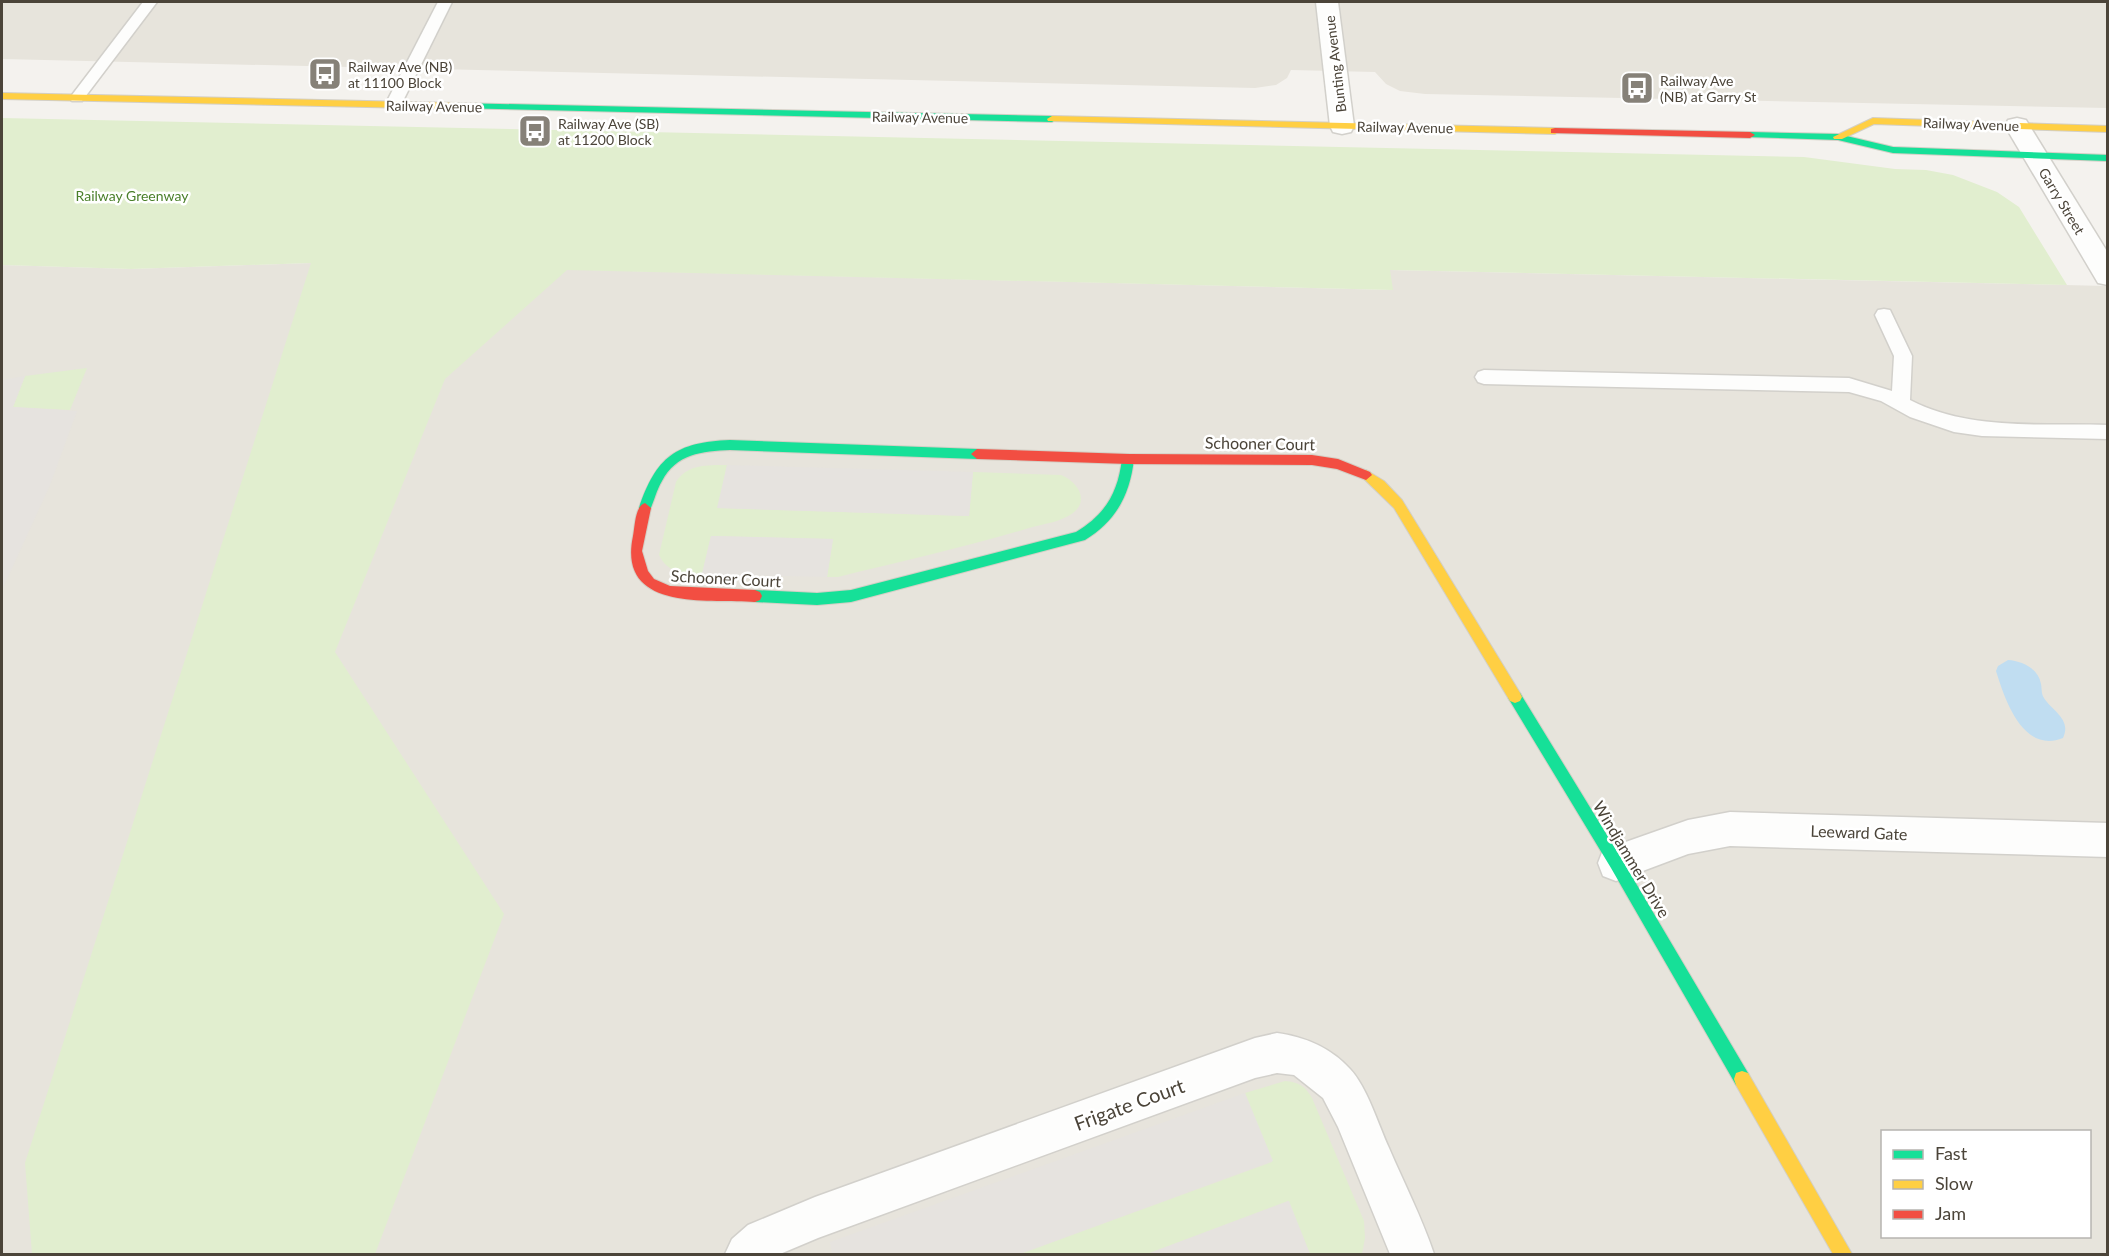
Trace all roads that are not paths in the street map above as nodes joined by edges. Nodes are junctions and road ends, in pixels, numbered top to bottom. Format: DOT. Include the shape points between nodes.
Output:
graph roads {
  1 [pos="150,2"];
  2 [pos="445,2"];
  3 [pos="1327,2"];
  4 [pos="2,96"];
  5 [pos="77,99"];
  6 [pos="393,105"];
  7 [pos="1342,126"];
  8 [pos="2017,126"];
  9 [pos="2108,129"];
  10 [pos="1838,137"];
  11 [pos="2034,155"];
  12 [pos="2108,158"];
  13 [pos="2108,276"];
  14 [pos="1884,315"];
  15 [pos="1484,377"];
  16 [pos="1901,403"];
  17 [pos="2108,432"];
  18 [pos="1128,459"];
  19 [pos="1384,487"];
  20 [pos="2108,840"];
  21 [pos="1616,863"];
  22 [pos="747,1254"];
  23 [pos="1412,1254"];
  24 [pos="1843,1254"];
  1 -- 5 [label="lane"];
  2 -- 6 [label="lane"];
  3 -- 7 [label="street, Bunting Avenue"];
  4 -- 5 [label="street, Railway Avenue"];
  5 -- 6 [label="street, Railway Avenue"];
  6 -- 7 [label="street, Railway Avenue"];
  7 -- 10 [label="street, Railway Avenue"];
  8 -- 9 [label="street, Railway Avenue"];
  8 -- 10 [label="street, Railway Avenue" via="1873,121"];
  8 -- 11 [label="street, Garry Street"];
  10 -- 11 [label="street, Railway Avenue" via="1893,150"];
  11 -- 12 [label="street, Railway Avenue"];
  11 -- 13 [label="street, Garry Street"];
  14 -- 16 [label="lane" via="1903,357"];
  15 -- 16 [label="lane" via="1829,384 1872,391"];
  16 -- 17 [label="lane" via="1936,420 1969,428"];
  18 -- 18 [label="street, Schooner Court" via="730,445 691,447 668,460 656,474 636,551 637,562 646,581 669,592 851,596 1080,536 1108,515 1123,494"];
  18 -- 19 [label="street, Schooner Court" via="1328,460 1353,467"];
  19 -- 21 [label="street, Windjammer Drive"];
  20 -- 21 [label="street, Leeward Gate" via="1730,829 1688,837"];
  21 -- 24 [label="street, Windjammer Drive"];
  22 -- 23 [label="street, Frigate Court" via="763,1240 815,1218 1277,1053 1300,1056 1337,1084"];
}
